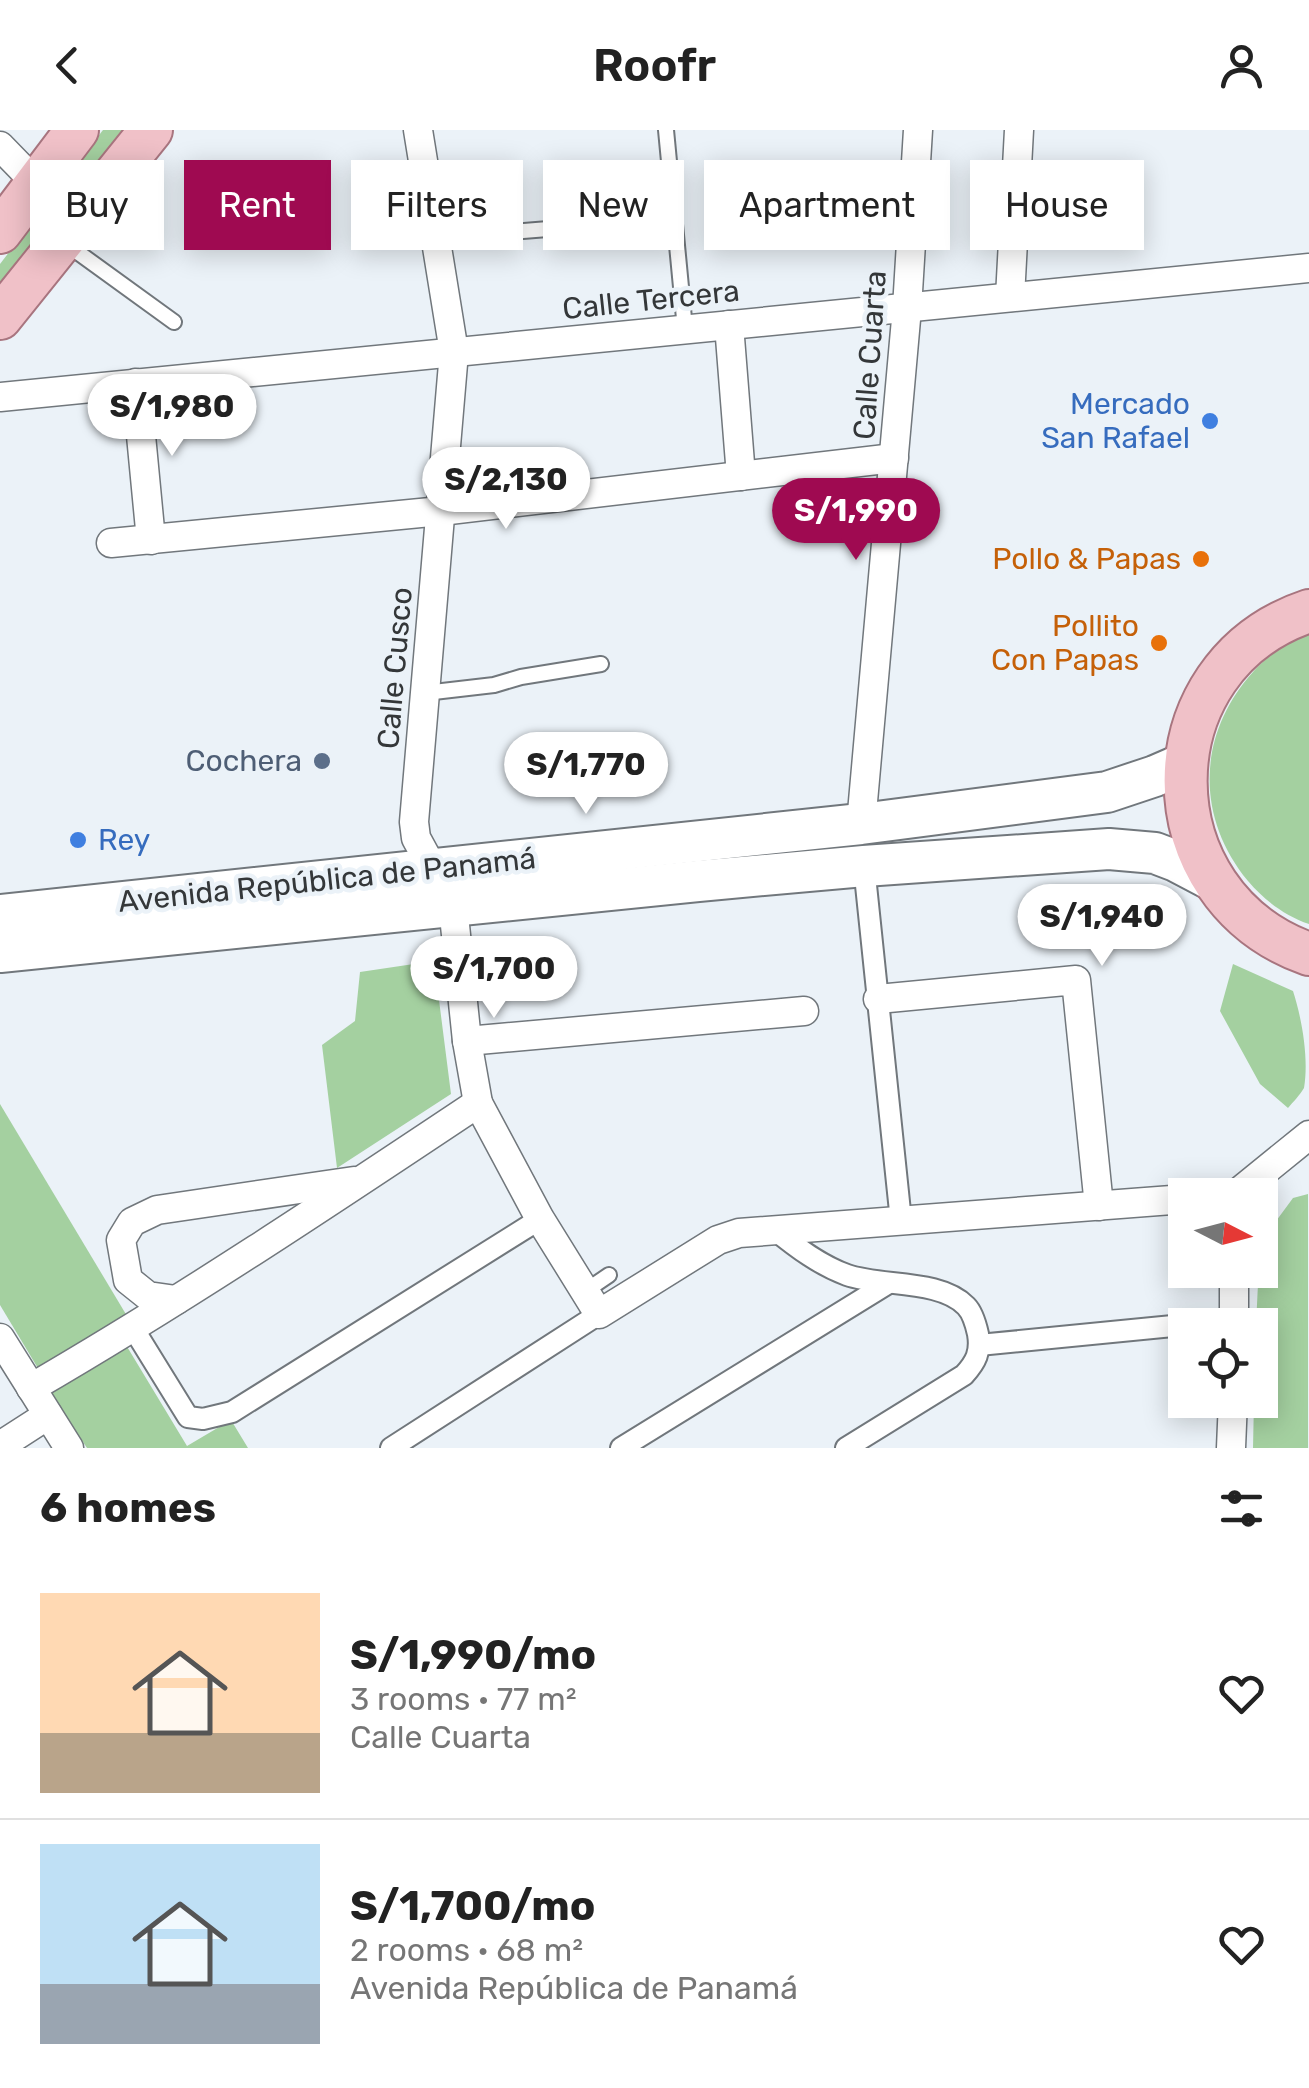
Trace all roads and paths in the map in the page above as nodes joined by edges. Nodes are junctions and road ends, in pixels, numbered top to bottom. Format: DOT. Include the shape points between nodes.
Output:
graph roads {
  1 [pos="77,130"];
  2 [pos="151,130"];
  3 [pos="418,130"];
  4 [pos="666,130"];
  5 [pos="918,130"];
  6 [pos="1019,130"];
  7 [pos="0,146"];
  8 [pos="54,160"];
  9 [pos="127,160"];
  10 [pos="423,160"];
  11 [pos="30,177"];
  12 [pos="30,191"];
  13 [pos="0,232"];
  14 [pos="55,250"];
  15 [pos="74,250"];
  16 [pos="438,250"];
  17 [pos="1309,268"];
  18 [pos="1010,297"];
  19 [pos="907,308"];
  20 [pos="0,318"];
  21 [pos="174,322"];
  22 [pos="729,325"];
  23 [pos="685,330"];
  24 [pos="454,352"];
  25 [pos="136,383"];
  26 [pos="0,397"];
  27 [pos="894,458"];
  28 [pos="742,476"];
  29 [pos="442,511"];
  30 [pos="152,540"];
  31 [pos="110,543"];
  32 [pos="1309,611"];
  33 [pos="600,664"];
  34 [pos="426,693"];
  35 [pos="1186,763"];
  36 [pos="861,824"];
  37 [pos="864,866"];
  38 [pos="433,868"];
  39 [pos="1214,882"];
  40 [pos="454,906"];
  41 [pos="0,915"];
  42 [pos="0,952"];
  43 [pos="1302,959"];
  44 [pos="878,999"];
  45 [pos="804,1011"];
  46 [pos="467,1041"];
  47 [pos="478,1103"];
  48 [pos="1309,1135"];
  49 [pos="1255,1178"];
  50 [pos="364,1180"];
  51 [pos="1168,1200"];
  52 [pos="1099,1206"];
  53 [pos="540,1220"];
  54 [pos="901,1221"];
  55 [pos="775,1230"];
  56 [pos="609,1276"];
  57 [pos="887,1284"];
  58 [pos="176,1300"];
  59 [pos="592,1303"];
  60 [pos="133,1328"];
  61 [pos="1168,1328"];
  62 [pos="0,1338"];
  63 [pos="980,1344"];
  64 [pos="32,1388"];
  65 [pos="48,1415"];
  66 [pos="1232,1418"];
  67 [pos="0,1446"];
  68 [pos="68,1448"];
  69 [pos="391,1448"];
  70 [pos="621,1448"];
  71 [pos="846,1448"];
  72 [pos="1231,1448"];
  1 -- 8 [label="main road"];
  2 -- 9 [label="main road"];
  3 -- 10 [label="street, Calle Cusco"];
  4 -- 23 [label="lane"];
  5 -- 19 [label="street, Calle Cuarta"];
  6 -- 18 [label="street"];
  7 -- 11 [label="street"];
  12 -- 13 [label="main road"];
  14 -- 20 [label="main road"];
  15 -- 21 [label="lane"];
  16 -- 24 [label="street, Calle Cusco"];
  17 -- 18 [label="street, Calle Tercera"];
  18 -- 19 [label="street, Calle Tercera"];
  19 -- 22 [label="street, Calle Tercera"];
  19 -- 27 [label="street, Calle Cuarta"];
  22 -- 23 [label="street, Calle Tercera"];
  22 -- 28 [label="street"];
  23 -- 24 [label="street, Calle Tercera"];
  24 -- 25 [label="street, Calle Tercera"];
  24 -- 29 [label="street, Calle Cusco"];
  25 -- 26 [label="street, Calle Tercera"];
  25 -- 30 [label="street"];
  27 -- 28 [label="street"];
  27 -- 36 [label="street, Calle Cuarta"];
  28 -- 29 [label="street"];
  29 -- 30 [label="street"];
  29 -- 34 [label="street, Calle Cusco"];
  30 -- 31 [label="street"];
  32 -- 35 [label="main road" via="1249,643 1218,677 1196,718"];
  33 -- 34 [label="lane"];
  34 -- 38 [label="street, Calle Cusco" via="414,822"];
  35 -- 36 [label="main road, Avenida República de Panamá" via="1107,792"];
  35 -- 39 [label="main road" via="1190,825"];
  36 -- 38 [label="main road, Avenida República de Panamá"];
  37 -- 39 [label="main road, Avenida República de Panamá" via="1121,850 1156,854"];
  37 -- 40 [label="main road, Avenida República de Panamá"];
  37 -- 44 [label="street"];
  38 -- 40 [label="street, Calle Cusco"];
  38 -- 41 [label="main road, Avenida República de Panamá"];
  39 -- 43 [label="main road" via="1259,930"];
  40 -- 42 [label="main road, Avenida República de Panamá"];
  40 -- 46 [label="street"];
  44 -- 52 [label="street" via="1076,980"];
  44 -- 54 [label="street"];
  45 -- 46 [label="street"];
  46 -- 47 [label="street"];
  47 -- 50 [label="street"];
  47 -- 53 [label="street"];
  48 -- 49 [label="street"];
  50 -- 58 [label="street"];
  50 -- 58 [label="street" via="157,1210 132,1222 120,1240 128,1280 148,1296"];
  51 -- 52 [label="street"];
  52 -- 54 [label="street"];
  53 -- 59 [label="street"];
  53 -- 60 [label="street" via="232,1412 188,1417"];
  54 -- 55 [label="street"];
  55 -- 57 [label="street" via="822,1263"];
  55 -- 59 [label="street" via="718,1240"];
  56 -- 59 [label="lane"];
  57 -- 63 [label="street" via="946,1293 966,1306"];
  57 -- 70 [label="street"];
  58 -- 60 [label="street"];
  59 -- 69 [label="street"];
  60 -- 64 [label="street"];
  61 -- 63 [label="street"];
  62 -- 64 [label="street"];
  63 -- 71 [label="street" via="964,1376"];
  64 -- 65 [label="street"];
  65 -- 67 [label="street"];
  65 -- 68 [label="street"];
  66 -- 72 [label="street"];
}
